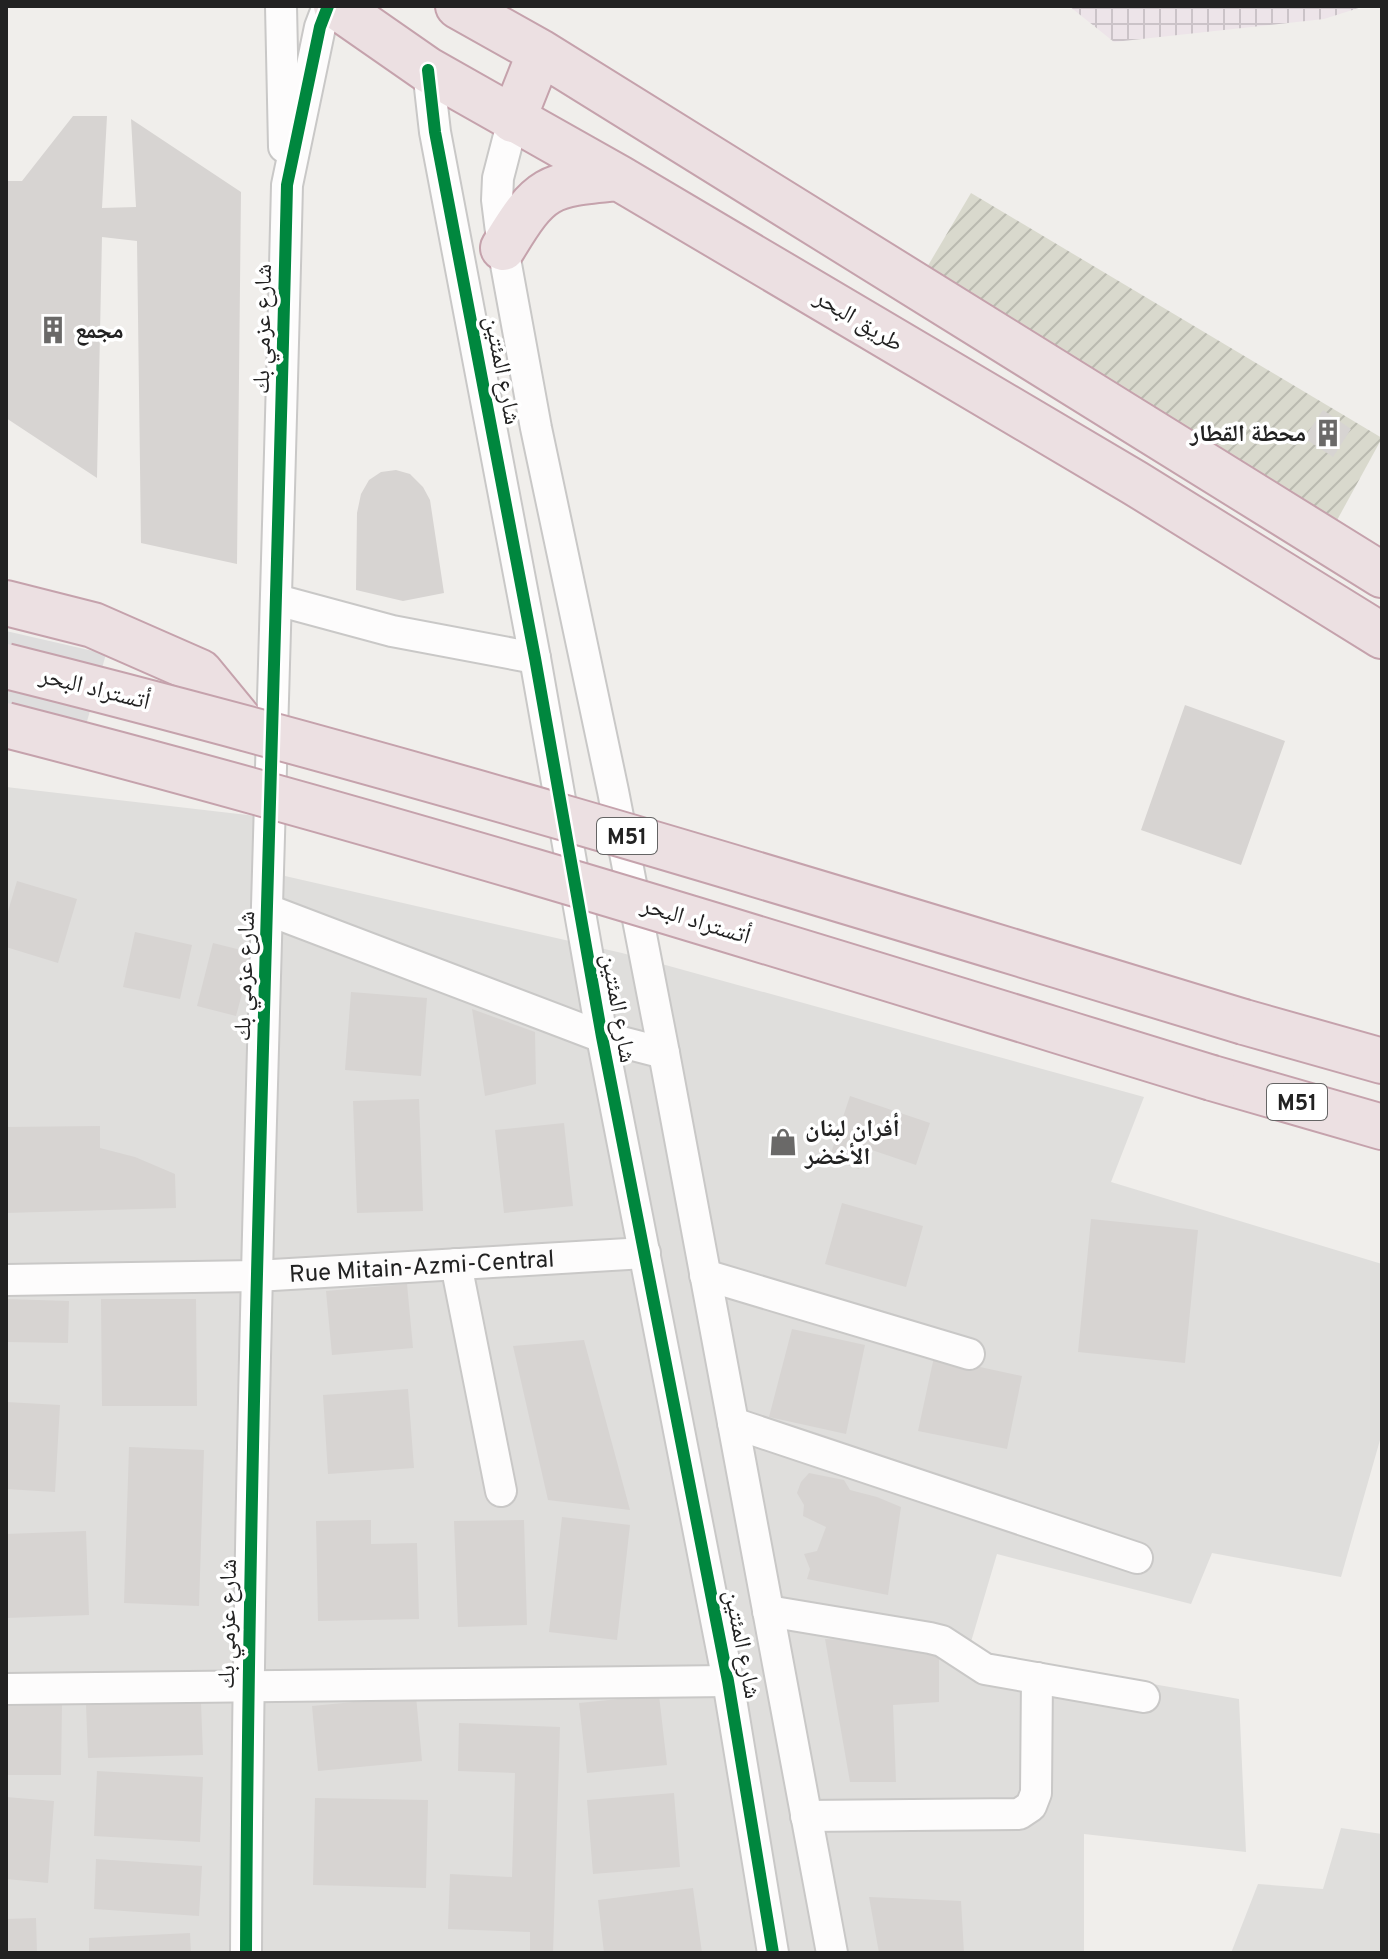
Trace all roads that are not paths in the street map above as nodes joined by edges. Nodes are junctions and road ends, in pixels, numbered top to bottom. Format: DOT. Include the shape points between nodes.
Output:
graph roads {
  1 [pos="281,6"];
  2 [pos="328,6"];
  3 [pos="336,6"];
  4 [pos="458,6"];
  5 [pos="540,52"];
  6 [pos="428,70"];
  7 [pos="513,120"];
  8 [pos="619,178"];
  9 [pos="287,185"];
  10 [pos="503,248"];
  11 [pos="1162,439"];
  12 [pos="1135,483"];
  13 [pos="1382,575"];
  14 [pos="277,600"];
  15 [pos="6,603"];
  16 [pos="1382,636"];
  17 [pos="535,658"];
  18 [pos="6,666"];
  19 [pos="6,725"];
  20 [pos="246,728"];
  21 [pos="268,910"];
  22 [pos="602,1037"];
  23 [pos="664,1053"];
  24 [pos="1382,1061"];
  25 [pos="1382,1127"];
  26 [pos="645,1253"];
  27 [pos="456,1264"];
  28 [pos="705,1275"];
  29 [pos="256,1276"];
  30 [pos="6,1280"];
  31 [pos="969,1354"];
  32 [pos="733,1423"];
  33 [pos="501,1491"];
  34 [pos="1137,1558"];
  35 [pos="768,1611"];
  36 [pos="1037,1678"];
  37 [pos="728,1681"];
  38 [pos="248,1687"];
  39 [pos="6,1689"];
  40 [pos="1144,1697"];
  41 [pos="806,1816"];
  42 [pos="246,1953"];
  43 [pos="773,1953"];
  44 [pos="832,1953"];
  1 -- 9 [label="street"];
  2 -- 9 [label="street, شارع عزمي بك"];
  3 -- 6 [label="highway, طريق البحر"];
  4 -- 5 [label="highway"];
  5 -- 7 [label="highway"];
  5 -- 11 [label="highway"];
  6 -- 7 [label="highway, طريق البحر"];
  6 -- 17 [label="street, شارع المئتين" via="435,132"];
  7 -- 8 [label="highway, طريق البحر"];
  7 -- 10 [label="street, شارع المئتين" via="498,178"];
  8 -- 10 [label="highway" via="548,190 526,211"];
  8 -- 12 [label="highway, طريق البحر"];
  9 -- 14 [label="street, شارع عزمي بك"];
  10 -- 23 [label="street, شارع المئتين"];
  11 -- 12 [label="highway"];
  11 -- 13 [label="highway"];
  12 -- 16 [label="highway, طريق البحر"];
  14 -- 17 [label="street" via="392,631"];
  14 -- 21 [label="street, شارع عزمي بك"];
  15 -- 20 [label="highway" via="93,625 200,672"];
  17 -- 22 [label="street, شارع المئتين"];
  18 -- 20 [label="highway, أتستراد البحر / M51, bridge"];
  19 -- 25 [label="highway, أتستراد البحر / M51, bridge" via="183,770 630,900"];
  20 -- 24 [label="highway, أتستراد البحر / M51, bridge" via="689,853"];
  21 -- 22 [label="street"];
  21 -- 29 [label="street, شارع عزمي بك"];
  22 -- 23 [label="street"];
  22 -- 26 [label="street, شارع المئتين"];
  23 -- 28 [label="street, شارع المئتين"];
  26 -- 27 [label="street, Rue Mitain-Azmi-Central"];
  26 -- 37 [label="street, شارع المئتين"];
  27 -- 29 [label="street, Rue Mitain-Azmi-Central"];
  27 -- 33 [label="street"];
  28 -- 31 [label="street"];
  28 -- 32 [label="street, شارع المئتين"];
  29 -- 30 [label="street, Rue Mitain-Azmi-Central"];
  29 -- 38 [label="street, شارع عزمي بك"];
  32 -- 34 [label="street"];
  32 -- 35 [label="street, شارع المئتين"];
  35 -- 36 [label="street" via="942,1641 985,1669"];
  35 -- 41 [label="street, شارع المئتين"];
  36 -- 40 [label="street"];
  36 -- 41 [label="street" via="1036,1793 1031,1806 1019,1814"];
  37 -- 38 [label="street"];
  37 -- 43 [label="street, شارع المئتين"];
  38 -- 39 [label="street"];
  38 -- 42 [label="street, شارع عزمي بك"];
  41 -- 44 [label="street, شارع المئتين"];
}
